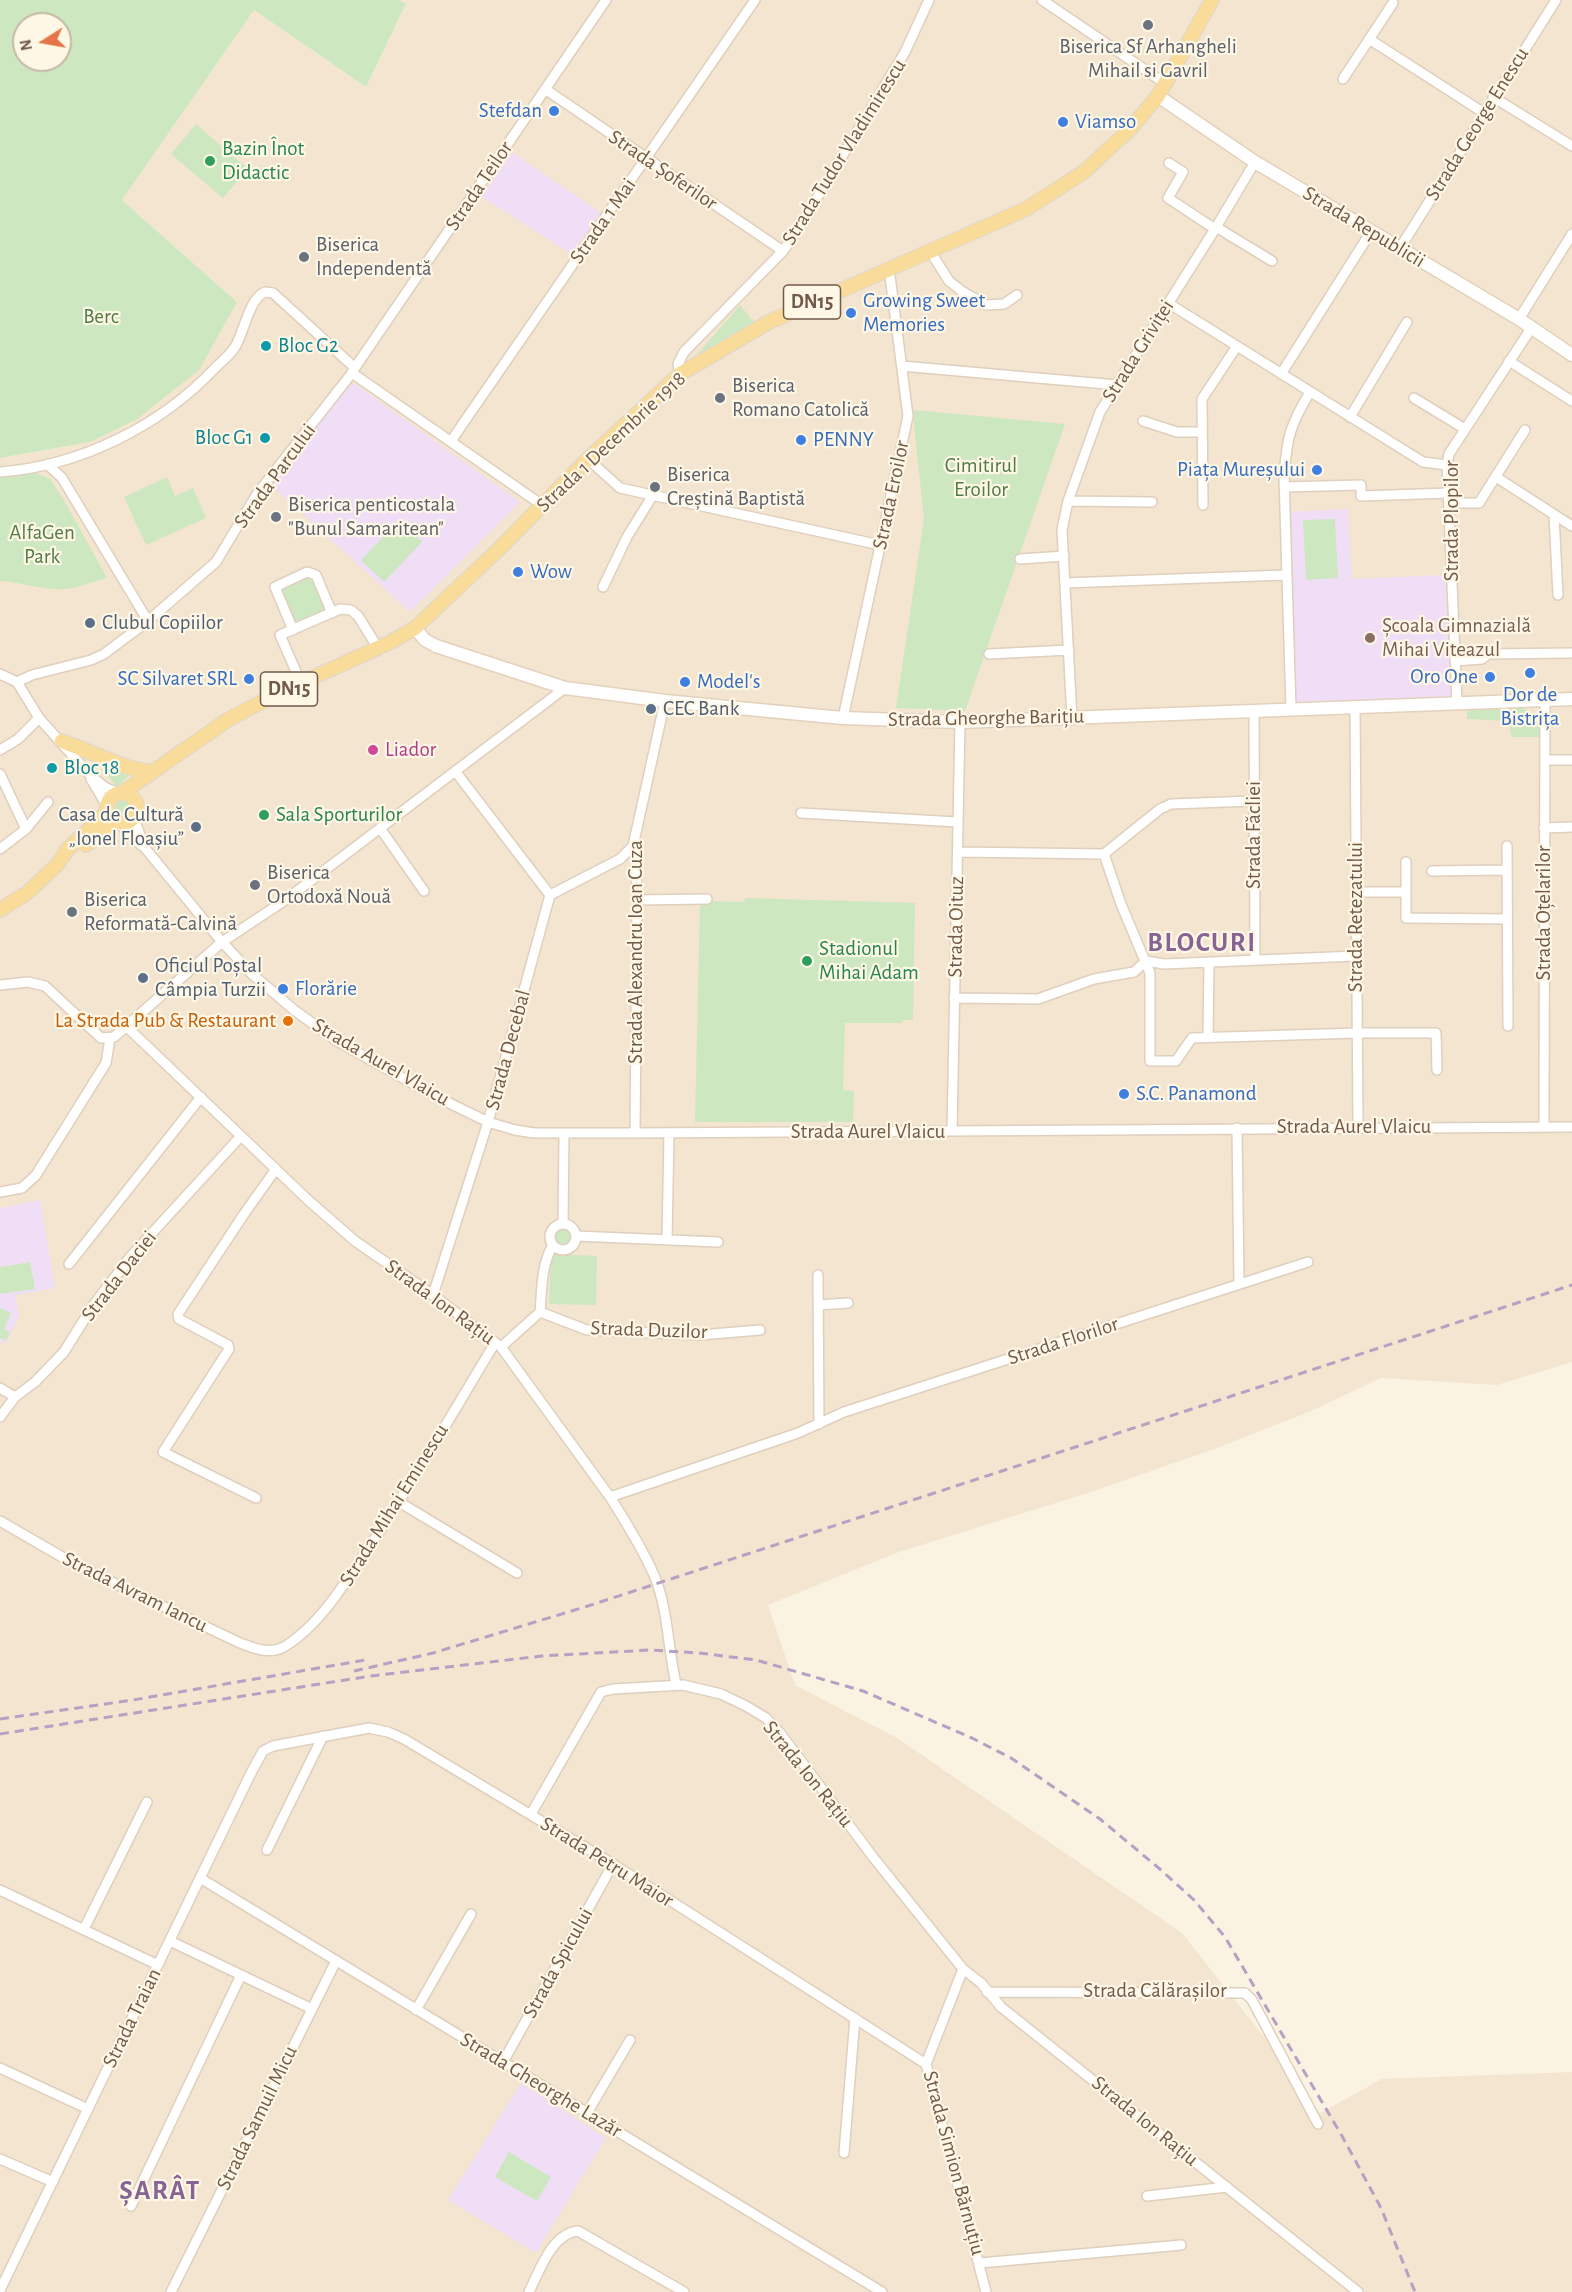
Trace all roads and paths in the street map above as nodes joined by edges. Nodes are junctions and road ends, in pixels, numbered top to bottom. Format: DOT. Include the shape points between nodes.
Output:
graph roads {
  1 [pos="606,0"];
  2 [pos="755,0"];
  3 [pos="929,0"];
  4 [pos="1042,0"];
  5 [pos="1212,0"];
  6 [pos="1556,0"];
  7 [pos="1393,3"];
  8 [pos="1369,39"];
  9 [pos="1342,79"];
  10 [pos="1166,84"];
  11 [pos="545,89"];
  12 [pos="1158,96"];
  13 [pos="1493,97"];
  14 [pos="1484,113"];
  15 [pos="1572,146"];
  16 [pos="645,159"];
  17 [pos="1255,162"];
  18 [pos="1169,163"];
  19 [pos="1216,228"];
  20 [pos="1372,230"];
  21 [pos="1572,234"];
  22 [pos="1400,248"];
  23 [pos="783,250"];
  24 [pos="930,251"];
  25 [pos="1272,261"];
  26 [pos="889,268"];
  27 [pos="1017,295"];
  28 [pos="1168,303"];
  29 [pos="1519,319"];
  30 [pos="1407,322"];
  31 [pos="1532,327"];
  32 [pos="1237,346"];
  33 [pos="1572,355"];
  34 [pos="1509,361"];
  35 [pos="902,366"];
  36 [pos="354,371"];
  37 [pos="680,374"];
  38 [pos="1281,374"];
  39 [pos="1117,385"];
  40 [pos="1310,392"];
  41 [pos="1414,398"];
  42 [pos="1572,401"];
  43 [pos="1350,417"];
  44 [pos="1143,421"];
  45 [pos="1465,429"];
  46 [pos="1526,430"];
  47 [pos="1202,432"];
  48 [pos="451,441"];
  49 [pos="588,459"];
  50 [pos="48,464"];
  51 [pos="1448,465"];
  52 [pos="0,472"];
  53 [pos="1496,477"];
  54 [pos="1284,487"];
  55 [pos="654,495"];
  56 [pos="1449,498"];
  57 [pos="1068,501"];
  58 [pos="1152,502"];
  59 [pos="542,505"];
  60 [pos="1203,506"];
  61 [pos="1554,515"];
  62 [pos="1572,526"];
  63 [pos="880,545"];
  64 [pos="1064,556"];
  65 [pos="1020,559"];
  66 [pos="1286,575"];
  67 [pos="1065,583"];
  68 [pos="603,587"];
  69 [pos="1558,595"];
  70 [pos="332,613"];
  71 [pos="148,621"];
  72 [pos="414,628"];
  73 [pos="293,630"];
  74 [pos="378,648"];
  75 [pos="1069,650"];
  76 [pos="1572,653"];
  77 [pos="989,654"];
  78 [pos="1455,661"];
  79 [pos="0,674"];
  80 [pos="17,682"];
  81 [pos="302,684"];
  82 [pos="565,688"];
  83 [pos="1545,699"];
  84 [pos="1572,699"];
  85 [pos="665,701"];
  86 [pos="1457,702"];
  87 [pos="1355,706"];
  88 [pos="1291,709"];
  89 [pos="1254,711"];
  90 [pos="39,718"];
  91 [pos="843,718"];
  92 [pos="1072,718"];
  93 [pos="960,722"];
  94 [pos="62,741"];
  95 [pos="0,750"];
  96 [pos="170,759"];
  97 [pos="1545,760"];
  98 [pos="1572,760"];
  99 [pos="455,771"];
  100 [pos="151,772"];
  101 [pos="0,774"];
  102 [pos="91,776"];
  103 [pos="120,793"];
  104 [pos="1253,801"];
  105 [pos="48,802"];
  106 [pos="136,811"];
  107 [pos="801,813"];
  108 [pos="112,816"];
  109 [pos="957,822"];
  110 [pos="1572,827"];
  111 [pos="380,828"];
  112 [pos="1544,828"];
  113 [pos="26,829"];
  114 [pos="633,846"];
  115 [pos="1507,846"];
  116 [pos="145,848"];
  117 [pos="0,849"];
  118 [pos="958,852"];
  119 [pos="1104,854"];
  120 [pos="1406,862"];
  121 [pos="1507,870"];
  122 [pos="1432,871"];
  123 [pos="424,891"];
  124 [pos="1356,892"];
  125 [pos="1405,892"];
  126 [pos="550,895"];
  127 [pos="707,899"];
  128 [pos="637,900"];
  129 [pos="0,910"];
  130 [pos="1507,919"];
  131 [pos="222,942"];
  132 [pos="1356,956"];
  133 [pos="1255,960"];
  134 [pos="1146,961"];
  135 [pos="1209,962"];
  136 [pos="0,985"];
  137 [pos="954,998"];
  138 [pos="1508,1026"];
  139 [pos="127,1027"];
  140 [pos="1357,1033"];
  141 [pos="1208,1037"];
  142 [pos="110,1038"];
  143 [pos="1437,1070"];
  144 [pos="201,1097"];
  145 [pos="488,1122"];
  146 [pos="1544,1127"];
  147 [pos="1572,1127"];
  148 [pos="1237,1128"];
  149 [pos="1358,1128"];
  150 [pos="952,1131"];
  151 [pos="564,1133"];
  152 [pos="635,1133"];
  153 [pos="669,1133"];
  154 [pos="241,1136"];
  155 [pos="276,1169"];
  156 [pos="0,1192"];
  157 [pos="563,1224"];
  158 [pos="576,1236"];
  159 [pos="667,1240"];
  160 [pos="718,1242"];
  161 [pos="553,1245"];
  162 [pos="1308,1262"];
  163 [pos="69,1264"];
  164 [pos="818,1275"];
  165 [pos="1239,1284"];
  166 [pos="433,1295"];
  167 [pos="848,1303"];
  168 [pos="818,1305"];
  169 [pos="540,1312"];
  170 [pos="760,1330"];
  171 [pos="498,1345"];
  172 [pos="0,1388"];
  173 [pos="15,1397"];
  174 [pos="0,1417"];
  175 [pos="819,1424"];
  176 [pos="610,1497"];
  177 [pos="256,1498"];
  178 [pos="399,1502"];
  179 [pos="0,1521"];
  180 [pos="517,1572"];
  181 [pos="274,1650"];
  182 [pos="676,1684"];
  183 [pos="322,1736"];
  184 [pos="267,1748"];
  185 [pos="147,1802"];
  186 [pos="531,1814"];
  187 [pos="267,1850"];
  188 [pos="613,1864"];
  189 [pos="200,1878"];
  190 [pos="0,1890"];
  191 [pos="471,1914"];
  192 [pos="84,1929"];
  193 [pos="170,1941"];
  194 [pos="336,1960"];
  195 [pos="158,1965"];
  196 [pos="963,1968"];
  197 [pos="241,1975"];
  198 [pos="987,1992"];
  199 [pos="310,2008"];
  200 [pos="416,2010"];
  201 [pos="855,2018"];
  202 [pos="630,2040"];
  203 [pos="503,2062"];
  204 [pos="926,2064"];
  205 [pos="0,2068"];
  206 [pos="88,2109"];
  207 [pos="587,2114"];
  208 [pos="1318,2124"];
  209 [pos="844,2153"];
  210 [pos="0,2159"];
  211 [pos="53,2182"];
  212 [pos="1227,2187"];
  213 [pos="1147,2196"];
  214 [pos="131,2206"];
  215 [pos="1181,2245"];
  216 [pos="980,2263"];
  217 [pos="0,2290"];
  218 [pos="171,2292"];
  219 [pos="530,2292"];
  220 [pos="684,2292"];
  221 [pos="882,2292"];
  222 [pos="986,2292"];
  223 [pos="1358,2292"];
  1 -- 11 [label="street, Strada Teilor"];
  2 -- 16 [label="street, Strada 1 Mai"];
  3 -- 23 [label="street, Strada Tudor Vladimirescu" via="905,52"];
  4 -- 10 [label="street"];
  5 -- 10 [label="main road, Strada 1 Decembrie 1918 / DN15"];
  6 -- 13 [label="street, Strada George Enescu"];
  7 -- 8 [label="street"];
  8 -- 9 [label="street"];
  8 -- 14 [label="street"];
  10 -- 12 [label="main road, Strada 1 Decembrie 1918 / DN15"];
  11 -- 16 [label="street, Strada Șoferilor"];
  11 -- 36 [label="street, Strada Teilor"];
  12 -- 17 [label="street, Strada Republicii"];
  12 -- 24 [label="main road, Strada 1 Decembrie 1918 / DN15" via="1115,145 1065,185 1026,209"];
  13 -- 14 [label="street, Strada George Enescu"];
  13 -- 15 [label="street"];
  14 -- 22 [label="street, Strada George Enescu"];
  16 -- 23 [label="street, Strada Șoferilor"];
  16 -- 48 [label="street, Strada 1 Mai"];
  17 -- 19 [label="street, Strada Griviței"];
  17 -- 20 [label="street, Strada Republicii"];
  18 -- 19 [label="street" via="1184,172 1168,198"];
  19 -- 25 [label="street"];
  19 -- 28 [label="street, Strada Griviței"];
  20 -- 22 [label="street, Strada Republicii"];
  20 -- 38 [label="street"];
  21 -- 29 [label="street"];
  22 -- 29 [label="street, Strada Republicii"];
  23 -- 37 [label="street, Strada Tudor Vladimirescu" via="684,352 678,364"];
  24 -- 26 [label="main road, Strada 1 Decembrie 1918 / DN15"];
  24 -- 27 [label="street" via="949,281 986,305 1004,303"];
  26 -- 35 [label="street, Strada Eroilor"];
  26 -- 37 [label="main road, Strada 1 Decembrie 1918 / DN15" via="769,322"];
  28 -- 32 [label="street"];
  28 -- 39 [label="street, Strada Griviței"];
  29 -- 31 [label="street, Strada Republicii"];
  30 -- 43 [label="street"];
  31 -- 33 [label="street, Strada Republicii"];
  31 -- 34 [label="street, Strada Plopilor"];
  32 -- 38 [label="street"];
  32 -- 47 [label="street" via="1202,399"];
  34 -- 42 [label="street"];
  34 -- 45 [label="street, Strada Plopilor"];
  35 -- 39 [label="street"];
  35 -- 63 [label="street, Strada Eroilor" via="908,416"];
  36 -- 48 [label="street"];
  36 -- 50 [label="street" via="273,293 265,292 256,299 235,347 172,407 125,436"];
  36 -- 71 [label="street, Strada Parcului" via="257,494 216,562"];
  37 -- 49 [label="main road, Strada 1 Decembrie 1918 / DN15"];
  38 -- 40 [label="street"];
  39 -- 57 [label="street, Strada Griviței" via="1100,412"];
  40 -- 43 [label="street"];
  40 -- 54 [label="street" via="1294,418 1287,442"];
  41 -- 45 [label="street"];
  43 -- 51 [label="street" via="1423,462"];
  44 -- 47 [label="street" via="1177,432"];
  45 -- 51 [label="street, Strada Plopilor" via="1449,454"];
  46 -- 53 [label="street"];
  47 -- 60 [label="street"];
  48 -- 59 [label="street"];
  49 -- 55 [label="street" via="620,488"];
  49 -- 59 [label="main road, Strada 1 Decembrie 1918 / DN15"];
  50 -- 52 [label="street"];
  50 -- 71 [label="street" via="62,478"];
  51 -- 56 [label="street, Strada Plopilor"];
  53 -- 56 [label="street" via="1479,503"];
  53 -- 61 [label="street"];
  54 -- 56 [label="street" via="1361,485 1361,496"];
  54 -- 66 [label="street"];
  55 -- 63 [label="street"];
  55 -- 68 [label="street" via="627,537"];
  56 -- 78 [label="street, Strada Plopilor"];
  57 -- 58 [label="street"];
  57 -- 64 [label="street, Strada Griviței" via="1062,530"];
  59 -- 72 [label="main road, Strada 1 Decembrie 1918 / DN15"];
  61 -- 62 [label="street"];
  61 -- 69 [label="street"];
  63 -- 91 [label="street, Strada Eroilor"];
  64 -- 65 [label="street"];
  64 -- 67 [label="street, Strada Griviței"];
  66 -- 67 [label="street"];
  66 -- 88 [label="street"];
  67 -- 75 [label="street, Strada Griviței"];
  70 -- 73 [label="street"];
  70 -- 73 [label="street" via="316,575 307,572 275,587"];
  70 -- 74 [label="street" via="351,609"];
  71 -- 80 [label="street, Strada Parcului" via="104,654"];
  72 -- 74 [label="main road, Strada 1 Decembrie 1918 / DN15"];
  72 -- 82 [label="street, Strada Gheorghe Barițiu" via="436,646"];
  73 -- 81 [label="street" via="280,635"];
  74 -- 81 [label="main road, Strada 1 Decembrie 1918 / DN15"];
  75 -- 77 [label="street"];
  75 -- 92 [label="street, Strada Griviței"];
  76 -- 78 [label="street" via="1488,654 1482,659"];
  78 -- 86 [label="street, Strada Plopilor"];
  79 -- 80 [label="street"];
  80 -- 90 [label="street"];
  81 -- 96 [label="main road, Strada 1 Decembrie 1918 / DN15" via="230,719"];
  82 -- 85 [label="street, Strada Gheorghe Barițiu"];
  82 -- 99 [label="street"];
  83 -- 84 [label="street, Strada Gheorghe Barițiu"];
  83 -- 86 [label="street, Strada Gheorghe Barițiu"];
  83 -- 97 [label="street, Strada Oțelarilor"];
  85 -- 91 [label="street, Strada Gheorghe Barițiu"];
  85 -- 114 [label="street, Strada Alexandru Ioan Cuza"];
  86 -- 87 [label="street, Strada Gheorghe Barițiu"];
  87 -- 88 [label="street, Strada Gheorghe Barițiu"];
  87 -- 124 [label="street, Strada Retezatului"];
  88 -- 89 [label="street, Strada Gheorghe Barițiu"];
  89 -- 92 [label="street, Strada Gheorghe Barițiu"];
  89 -- 104 [label="street, Strada Făcliei"];
  90 -- 94 [label="street"];
  90 -- 95 [label="street"];
  91 -- 93 [label="street, Strada Gheorghe Barițiu"];
  92 -- 93 [label="street, Strada Gheorghe Barițiu"];
  93 -- 109 [label="street, Strada Oituz"];
  94 -- 100 [label="main road" via="127,767"];
  94 -- 102 [label="street"];
  96 -- 100 [label="main road, Strada 1 Decembrie 1918 / DN15"];
  96 -- 106 [label="main road, Strada 1 Decembrie 1918 / DN15" via="141,795"];
  97 -- 98 [label="street"];
  97 -- 112 [label="street, Strada Oțelarilor"];
  99 -- 111 [label="street"];
  99 -- 126 [label="street"];
  100 -- 103 [label="main road, Strada 1 Decembrie 1918 / DN15"];
  101 -- 113 [label="street"];
  102 -- 103 [label="street"];
  102 -- 108 [label="street"];
  103 -- 106 [label="main road" via="135,800"];
  103 -- 108 [label="main road, DN15" via="111,798"];
  104 -- 119 [label="street" via="1171,804"];
  104 -- 133 [label="street, Strada Făcliei"];
  105 -- 113 [label="street"];
  106 -- 108 [label="main road, DN15" via="128,822"];
  106 -- 116 [label="street" via="136,824"];
  107 -- 109 [label="street"];
  108 -- 116 [label="street"];
  108 -- 129 [label="main road, DN15" via="67,850 27,892"];
  109 -- 118 [label="street, Strada Oituz"];
  110 -- 112 [label="street"];
  111 -- 123 [label="street"];
  111 -- 131 [label="street" via="284,901"];
  112 -- 146 [label="street, Strada Oțelarilor"];
  113 -- 117 [label="street"];
  114 -- 126 [label="street" via="620,859"];
  114 -- 128 [label="street, Strada Alexandru Ioan Cuza"];
  115 -- 121 [label="street"];
  116 -- 131 [label="street, Strada Aurel Vlaicu"];
  118 -- 119 [label="street"];
  118 -- 137 [label="street, Strada Oituz"];
  119 -- 134 [label="street"];
  120 -- 125 [label="street"];
  121 -- 122 [label="street"];
  121 -- 130 [label="street"];
  124 -- 125 [label="street"];
  124 -- 132 [label="street, Strada Retezatului"];
  125 -- 130 [label="street" via="1406,918"];
  126 -- 145 [label="street, Strada Decebal"];
  127 -- 128 [label="street"];
  128 -- 152 [label="street, Strada Alexandru Ioan Cuza"];
  130 -- 138 [label="street"];
  131 -- 139 [label="street"];
  131 -- 145 [label="street, Strada Aurel Vlaicu" via="252,974 337,1041"];
  132 -- 133 [label="street"];
  132 -- 140 [label="street, Strada Retezatului"];
  133 -- 135 [label="street"];
  134 -- 135 [label="street"];
  134 -- 137 [label="street" via="1134,972 1094,979 1038,999"];
  134 -- 141 [label="street" via="1150,973 1150,1061 1176,1061 1192,1038"];
  135 -- 141 [label="street"];
  136 -- 142 [label="street" via="28,982 45,986 101,1038"];
  137 -- 150 [label="street, Strada Oituz"];
  139 -- 142 [label="street"];
  139 -- 144 [label="street, Strada Ion Rațiu"];
  140 -- 141 [label="street"];
  140 -- 143 [label="street" via="1437,1033"];
  140 -- 149 [label="street, Strada Retezatului"];
  142 -- 156 [label="street" via="106,1063 36,1175 22,1188"];
  144 -- 154 [label="street, Strada Ion Rațiu"];
  144 -- 163 [label="street"];
  145 -- 151 [label="street, Strada Aurel Vlaicu" via="514,1130"];
  145 -- 166 [label="street, Strada Decebal"];
  146 -- 147 [label="street, Strada Aurel Vlaicu"];
  146 -- 149 [label="street, Strada Aurel Vlaicu"];
  148 -- 149 [label="street, Strada Aurel Vlaicu"];
  148 -- 150 [label="street, Strada Aurel Vlaicu"];
  148 -- 165 [label="street"];
  150 -- 153 [label="street, Strada Aurel Vlaicu"];
  151 -- 152 [label="street, Strada Aurel Vlaicu"];
  151 -- 157 [label="street"];
  152 -- 153 [label="street, Strada Aurel Vlaicu"];
  153 -- 159 [label="street"];
  154 -- 155 [label="street, Strada Ion Rațiu"];
  154 -- 173 [label="street, Strada Daciei" via="131,1256 64,1352"];
  155 -- 166 [label="street, Strada Ion Rațiu" via="355,1241"];
  155 -- 177 [label="street" via="178,1314 229,1348 163,1452"];
  157 -- 158 [label="street" via="571,1227"];
  157 -- 161 [label="street" via="552,1231"];
  158 -- 159 [label="street"];
  158 -- 161 [label="street" via="568,1249"];
  159 -- 160 [label="street"];
  161 -- 169 [label="street" via="543,1272"];
  162 -- 165 [label="street, Strada Florilor"];
  164 -- 168 [label="street"];
  165 -- 175 [label="street, Strada Florilor" via="844,1412"];
  166 -- 171 [label="street, Strada Ion Rațiu"];
  167 -- 168 [label="street"];
  168 -- 175 [label="street"];
  169 -- 170 [label="street, Strada Duzilor" via="587,1330 700,1335"];
  169 -- 171 [label="street, Strada Mihai Eminescu"];
  171 -- 176 [label="street, Strada Ion Rațiu"];
  171 -- 178 [label="street, Strada Mihai Eminescu"];
  172 -- 173 [label="street"];
  173 -- 174 [label="street, Strada Daciei"];
  175 -- 176 [label="street, Strada Florilor"];
  176 -- 182 [label="street, Strada Ion Rațiu" via="655,1576"];
  178 -- 180 [label="street"];
  178 -- 181 [label="street, Strada Mihai Eminescu" via="336,1597 311,1624"];
  179 -- 181 [label="street, Strada Avram Iancu" via="76,1565 240,1643 263,1651"];
  182 -- 186 [label="street" via="601,1692"];
  182 -- 196 [label="street, Strada Ion Rațiu" via="721,1694 766,1719"];
  183 -- 184 [label="street, Strada Petru Maior"];
  183 -- 186 [label="street, Strada Petru Maior" via="369,1728 388,1732"];
  183 -- 187 [label="street"];
  184 -- 189 [label="street, Strada Traian" via="262,1751"];
  185 -- 192 [label="street"];
  186 -- 188 [label="street, Strada Petru Maior"];
  188 -- 201 [label="street, Strada Petru Maior"];
  188 -- 203 [label="street, Strada Spicului"];
  189 -- 193 [label="street, Strada Traian"];
  189 -- 194 [label="street, Strada Gheorghe Lazăr"];
  190 -- 192 [label="street"];
  191 -- 200 [label="street"];
  192 -- 195 [label="street"];
  193 -- 195 [label="street, Strada Traian"];
  193 -- 197 [label="street"];
  194 -- 199 [label="street, Strada Samuil Micu"];
  194 -- 200 [label="street, Strada Gheorghe Lazăr"];
  195 -- 206 [label="street, Strada Traian"];
  196 -- 198 [label="street, Strada Ion Rațiu"];
  196 -- 204 [label="street, Strada Simion Bărnuțiu"];
  197 -- 199 [label="street"];
  197 -- 214 [label="street"];
  198 -- 208 [label="street, Strada Călărașilor" via="1245,1993"];
  198 -- 212 [label="street, Strada Ion Rațiu"];
  199 -- 218 [label="street, Strada Samuil Micu"];
  200 -- 203 [label="street, Strada Gheorghe Lazăr"];
  201 -- 204 [label="street, Strada Petru Maior"];
  201 -- 209 [label="street"];
  202 -- 207 [label="street"];
  203 -- 207 [label="street, Strada Gheorghe Lazăr"];
  204 -- 216 [label="street, Strada Simion Bărnuțiu"];
  205 -- 206 [label="street"];
  206 -- 211 [label="street, Strada Traian"];
  207 -- 221 [label="street, Strada Gheorghe Lazăr"];
  210 -- 211 [label="street"];
  211 -- 217 [label="street, Strada Traian"];
  212 -- 213 [label="street"];
  212 -- 223 [label="street, Strada Ion Rațiu"];
  215 -- 216 [label="street"];
  216 -- 222 [label="street, Strada Simion Bărnuțiu"];
  219 -- 220 [label="street" via="554,2247 565,2234 578,2231"];
}
